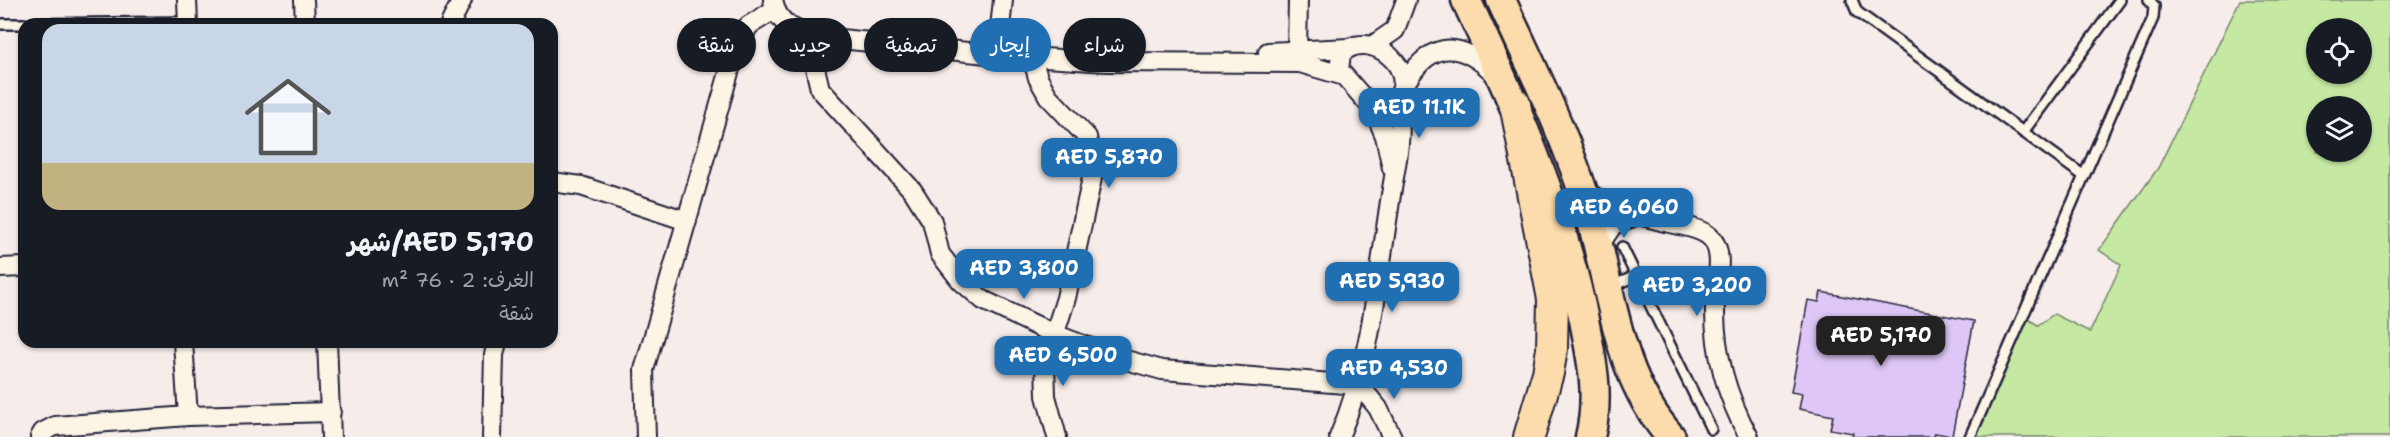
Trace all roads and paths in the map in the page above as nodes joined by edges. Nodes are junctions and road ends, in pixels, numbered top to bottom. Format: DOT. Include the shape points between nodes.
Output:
graph roads {
  1 [pos="187,0"];
  2 [pos="304,0"];
  3 [pos="462,0"];
  4 [pos="1003,0"];
  5 [pos="1298,0"];
  6 [pos="1406,0"];
  7 [pos="1466,0"];
  8 [pos="1501,0"];
  9 [pos="1515,0"];
  10 [pos="1852,0"];
  11 [pos="2120,0"];
  12 [pos="2149,0"];
  13 [pos="773,5"];
  14 [pos="188,18"];
  15 [pos="305,18"];
  16 [pos="453,18"];
  17 [pos="1001,18"];
  18 [pos="0,24"];
  19 [pos="18,24"];
  20 [pos="852,39"];
  21 [pos="1520,40"];
  22 [pos="1372,46"];
  23 [pos="1349,48"];
  24 [pos="1297,50"];
  25 [pos="970,52"];
  26 [pos="1051,58"];
  27 [pos="1216,61"];
  28 [pos="816,72"];
  29 [pos="1037,72"];
  30 [pos="1341,75"];
  31 [pos="1510,93"];
  32 [pos="1399,96"];
  33 [pos="1366,99"];
  34 [pos="2023,132"];
  35 [pos="1393,176"];
  36 [pos="2084,176"];
  37 [pos="558,183"];
  38 [pos="1581,188"];
  39 [pos="1638,215"];
  40 [pos="687,221"];
  41 [pos="1610,247"];
  42 [pos="18,267"];
  43 [pos="0,268"];
  44 [pos="1636,276"];
  45 [pos="1608,288"];
  46 [pos="1054,334"];
  47 [pos="183,348"];
  48 [pos="327,348"];
  49 [pos="496,348"];
  50 [pos="1359,385"];
  51 [pos="331,412"];
  52 [pos="188,416"];
  53 [pos="1712,429"];
  54 [pos="40,437"];
  55 [pos="331,437"];
  56 [pos="492,437"];
  57 [pos="646,437"];
  58 [pos="1057,437"];
  59 [pos="1339,437"];
  60 [pos="1392,437"];
  61 [pos="1528,437"];
  62 [pos="1590,437"];
  63 [pos="1671,437"];
  64 [pos="1749,437"];
  65 [pos="1970,437"];
  1 -- 14 [label="street"];
  2 -- 15 [label="street"];
  3 -- 16 [label="street"];
  4 -- 17 [label="street"];
  5 -- 24 [label="street"];
  6 -- 22 [label="street" via="1395,30"];
  7 -- 31 [label="main road"];
  8 -- 21 [label="main road"];
  9 -- 21 [label="street"];
  10 -- 34 [label="lane" via="1857,12"];
  11 -- 34 [label="lane"];
  12 -- 36 [label="lane" via="2154,6 2153,18"];
  13 -- 40 [label="street" via="748,26 730,69"];
  18 -- 19 [label="lane"];
  20 -- 25 [label="street"];
  21 -- 38 [label="main road" via="1559,122"];
  22 -- 23 [label="street"];
  22 -- 32 [label="street" via="1397,62 1402,74"];
  23 -- 24 [label="street"];
  23 -- 30 [label="street" via="1339,59"];
  24 -- 27 [label="street"];
  26 -- 27 [label="street" via="1135,63"];
  27 -- 30 [label="street" via="1300,63"];
  28 -- 46 [label="street" via="820,89 913,191 932,221 940,254 961,281 983,300"];
  29 -- 46 [label="street" via="1042,87 1081,129 1093,158 1093,179 1071,280"];
  30 -- 33 [label="street"];
  31 -- 32 [label="street" via="1471,54 1444,50 1420,61"];
  31 -- 61 [label="highway" via="1553,299 1548,373"];
  31 -- 62 [label="main road" via="1555,210 1581,302 1596,381"];
  32 -- 33 [label="street" via="1382,106"];
  32 -- 35 [label="street" via="1401,138"];
  33 -- 35 [label="street" via="1386,136"];
  34 -- 36 [label="lane"];
  35 -- 50 [label="street" via="1371,331"];
  36 -- 65 [label="lane"];
  37 -- 40 [label="street" via="582,186"];
  38 -- 39 [label="street" via="1608,205"];
  38 -- 41 [label="main road"];
  39 -- 41 [label="street" via="1613,225"];
  39 -- 64 [label="street" via="1700,231 1716,244 1719,357 1732,402"];
  40 -- 57 [label="street" via="644,370"];
  41 -- 44 [label="lane"];
  41 -- 45 [label="main road"];
  42 -- 43 [label="street"];
  44 -- 45 [label="lane"];
  44 -- 53 [label="lane"];
  45 -- 63 [label="main road" via="1630,371 1643,400"];
  46 -- 50 [label="street" via="1162,370"];
  46 -- 58 [label="street" via="1044,380"];
  47 -- 52 [label="street"];
  48 -- 51 [label="street"];
  49 -- 56 [label="street"];
  50 -- 59 [label="street"];
  50 -- 60 [label="street" via="1378,408"];
  51 -- 52 [label="street"];
  51 -- 55 [label="street"];
  52 -- 54 [label="street" via="55,426"];
}
